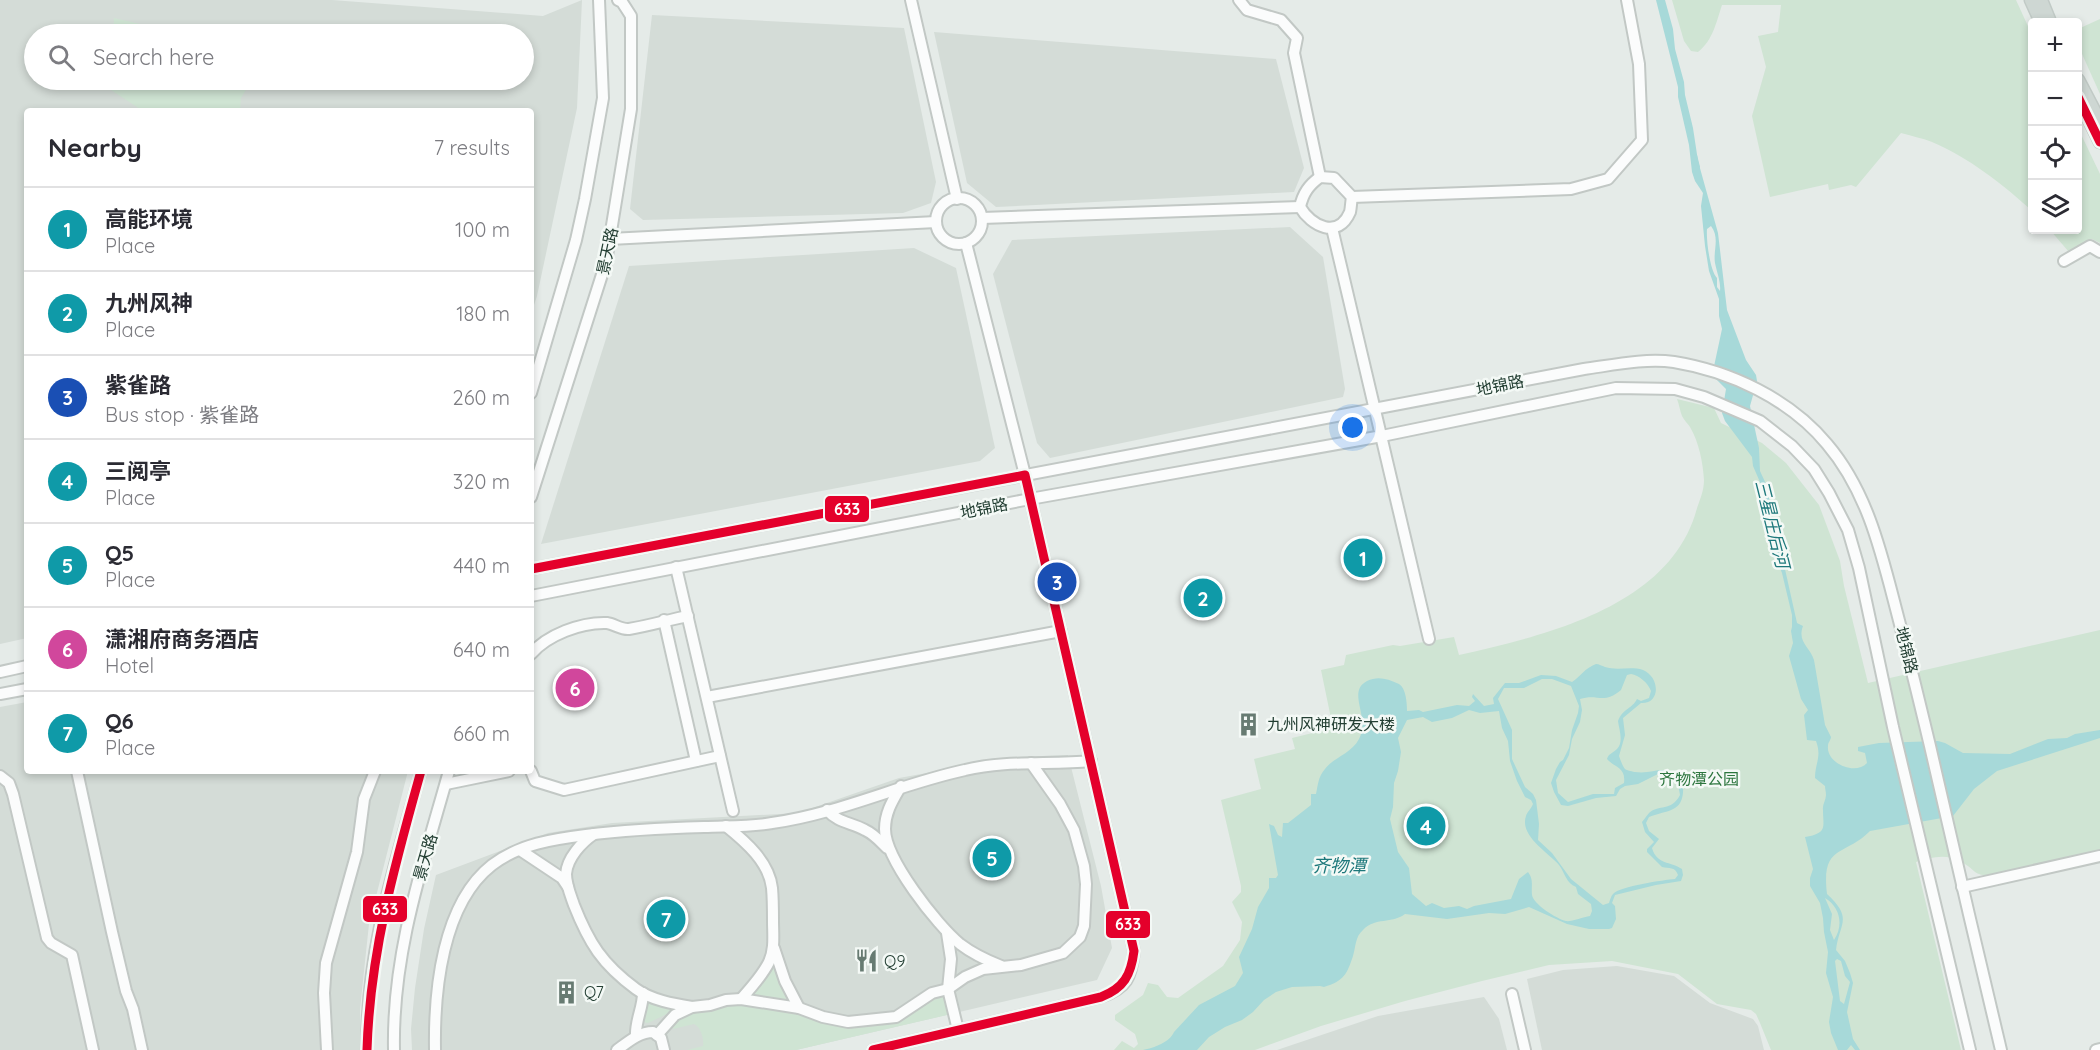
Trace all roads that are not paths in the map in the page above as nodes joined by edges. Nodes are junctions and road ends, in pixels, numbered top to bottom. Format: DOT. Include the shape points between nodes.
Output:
graph roads {
  1 [pos="599,0"];
  2 [pos="618,0"];
  3 [pos="911,0"];
  4 [pos="1239,0"];
  5 [pos="1627,0"];
  6 [pos="2031,0"];
  7 [pos="2040,0"];
  8 [pos="2040,18"];
  9 [pos="2048,18"];
  10 [pos="2082,88"];
  11 [pos="2082,105"];
  12 [pos="2100,122"];
  13 [pos="2100,142"];
  14 [pos="1320,177"];
  15 [pos="1352,197"];
  16 [pos="957,199"];
  17 [pos="1300,207"];
  18 [pos="982,218"];
  19 [pos="936,222"];
  20 [pos="1332,228"];
  21 [pos="610,239"];
  22 [pos="966,243"];
  23 [pos="2100,252"];
  24 [pos="2064,261"];
  25 [pos="534,383"];
  26 [pos="1376,409"];
  27 [pos="1382,436"];
  28 [pos="1024,475"];
  29 [pos="534,488"];
  30 [pos="1030,500"];
  31 [pos="676,567"];
  32 [pos="534,568"];
  33 [pos="534,595"];
  34 [pos="688,616"];
  35 [pos="664,621"];
  36 [pos="1061,631"];
  37 [pos="1429,639"];
  38 [pos="534,651"];
  39 [pos="24,667"];
  40 [pos="0,672"];
  41 [pos="24,690"];
  42 [pos="0,694"];
  43 [pos="707,697"];
  44 [pos="720,756"];
  45 [pos="696,761"];
  46 [pos="1091,761"];
  47 [pos="1031,763"];
  48 [pos="78,774"];
  49 [pos="374,774"];
  50 [pos="420,774"];
  51 [pos="448,774"];
  52 [pos="494,774"];
  53 [pos="532,774"];
  54 [pos="0,776"];
  55 [pos="446,784"];
  56 [pos="902,786"];
  57 [pos="827,810"];
  58 [pos="733,811"];
  59 [pos="726,826"];
  60 [pos="594,834"];
  61 [pos="520,850"];
  62 [pos="891,853"];
  63 [pos="2100,856"];
  64 [pos="568,887"];
  65 [pos="1962,887"];
  66 [pos="947,932"];
  67 [pos="773,946"];
  68 [pos="1002,966"];
  69 [pos="948,989"];
  70 [pos="642,993"];
  71 [pos="1512,994"];
  72 [pos="741,999"];
  73 [pos="692,1007"];
  74 [pos="799,1008"];
  75 [pos="958,1030"];
  76 [pos="657,1035"];
  77 [pos="636,1036"];
  78 [pos="93,1050"];
  79 [pos="142,1050"];
  80 [pos="327,1050"];
  81 [pos="368,1050"];
  82 [pos="394,1050"];
  83 [pos="435,1050"];
  84 [pos="617,1050"];
  85 [pos="664,1050"];
  86 [pos="873,1050"];
  87 [pos="1525,1050"];
  88 [pos="1970,1050"];
  89 [pos="2001,1050"];
  1 -- 25 [label="street, 景天路" via="603,98 576,240"];
  2 -- 21 [label="street, 景天路" via="631,16 631,109"];
  3 -- 16 [label="street"];
  4 -- 14 [label="street" via="1247,10 1281,20 1297,38 1294,53"];
  5 -- 15 [label="street" via="1639,64 1642,140 1608,179 1571,189"];
  6 -- 8 [label="main road"];
  7 -- 9 [label="main road"];
  10 -- 12 [label="main road"];
  11 -- 13 [label="main road"];
  14 -- 15 [label="street" via="1334,178"];
  14 -- 17 [label="street" via="1310,184"];
  15 -- 20 [label="street" via="1347,217"];
  16 -- 18 [label="street" via="976,206"];
  16 -- 19 [label="street" via="944,204"];
  17 -- 18 [label="street"];
  17 -- 20 [label="street" via="1306,218 1319,227"];
  18 -- 22 [label="street" via="979,234"];
  19 -- 21 [label="street"];
  19 -- 22 [label="street" via="946,240"];
  20 -- 26 [label="street"];
  21 -- 29 [label="street, 景天路"];
  22 -- 28 [label="street"];
  23 -- 24 [label="street" via="2090,246"];
  26 -- 27 [label="street"];
  26 -- 28 [label="street, 地锦路"];
  26 -- 65 [label="street, 地锦路" via="1628,362 1672,362 1742,382 1796,413 1827,443 1849,475 1884,562"];
  27 -- 30 [label="street, 地锦路"];
  27 -- 37 [label="street"];
  27 -- 88 [label="street, 地锦路" via="1616,388 1675,389 1760,421 1814,469 1848,530 1859,568"];
  28 -- 30 [label="street"];
  28 -- 32 [label="street, 地锦路"];
  30 -- 31 [label="street, 地锦路"];
  30 -- 36 [label="street"];
  31 -- 33 [label="street, 地锦路"];
  31 -- 34 [label="street"];
  34 -- 35 [label="street"];
  34 -- 43 [label="street"];
  35 -- 38 [label="street" via="625,630 606,623 562,632"];
  35 -- 45 [label="street"];
  36 -- 43 [label="street"];
  36 -- 46 [label="street"];
  39 -- 40 [label="street"];
  41 -- 42 [label="street"];
  43 -- 44 [label="street"];
  44 -- 45 [label="street"];
  44 -- 58 [label="street"];
  45 -- 53 [label="street" via="564,790 535,781"];
  46 -- 47 [label="street"];
  46 -- 75 [label="street" via="1134,951 1126,981 1117,992 1101,997"];
  47 -- 56 [label="street" via="967,769"];
  47 -- 68 [label="street" via="1060,804 1077,838 1086,884 1084,926 1080,937 1063,953"];
  48 -- 79 [label="street"];
  49 -- 80 [label="street" via="364,799 357,852 326,963"];
  50 -- 81 [label="street, 景天路" via="376,941 369,987"];
  51 -- 55 [label="street, 景天路"];
  52 -- 55 [label="street"];
  54 -- 78 [label="street" via="9,783 13,794 46,938 72,955"];
  55 -- 82 [label="street, 景天路" via="402,946"];
  56 -- 57 [label="street"];
  56 -- 62 [label="street" via="886,816 886,844"];
  57 -- 59 [label="street" via="770,824"];
  57 -- 62 [label="street" via="836,820 872,834"];
  59 -- 60 [label="street"];
  59 -- 67 [label="street" via="757,855 770,881"];
  60 -- 61 [label="street" via="559,837"];
  60 -- 64 [label="street" via="570,862 566,873"];
  61 -- 64 [label="street" via="562,878"];
  61 -- 83 [label="street" via="491,866 469,890 452,925 437,995"];
  62 -- 66 [label="street"];
  63 -- 65 [label="street"];
  64 -- 70 [label="street" via="587,938 598,954"];
  65 -- 89 [label="street, 地锦路"];
  66 -- 68 [label="street" via="979,957"];
  66 -- 69 [label="street" via="951,959"];
  67 -- 72 [label="street" via="765,970"];
  67 -- 74 [label="street"];
  68 -- 69 [label="street" via="983,969"];
  69 -- 74 [label="street" via="932,993 896,1017 883,1019 848,1022"];
  69 -- 75 [label="street"];
  70 -- 73 [label="street"];
  70 -- 77 [label="street"];
  71 -- 87 [label="street"];
  72 -- 73 [label="street"];
  72 -- 74 [label="street"];
  73 -- 76 [label="street" via="675,1015"];
  75 -- 86 [label="street"];
  76 -- 77 [label="street" via="646,1032"];
  76 -- 85 [label="street"];
  77 -- 84 [label="street"];
}
